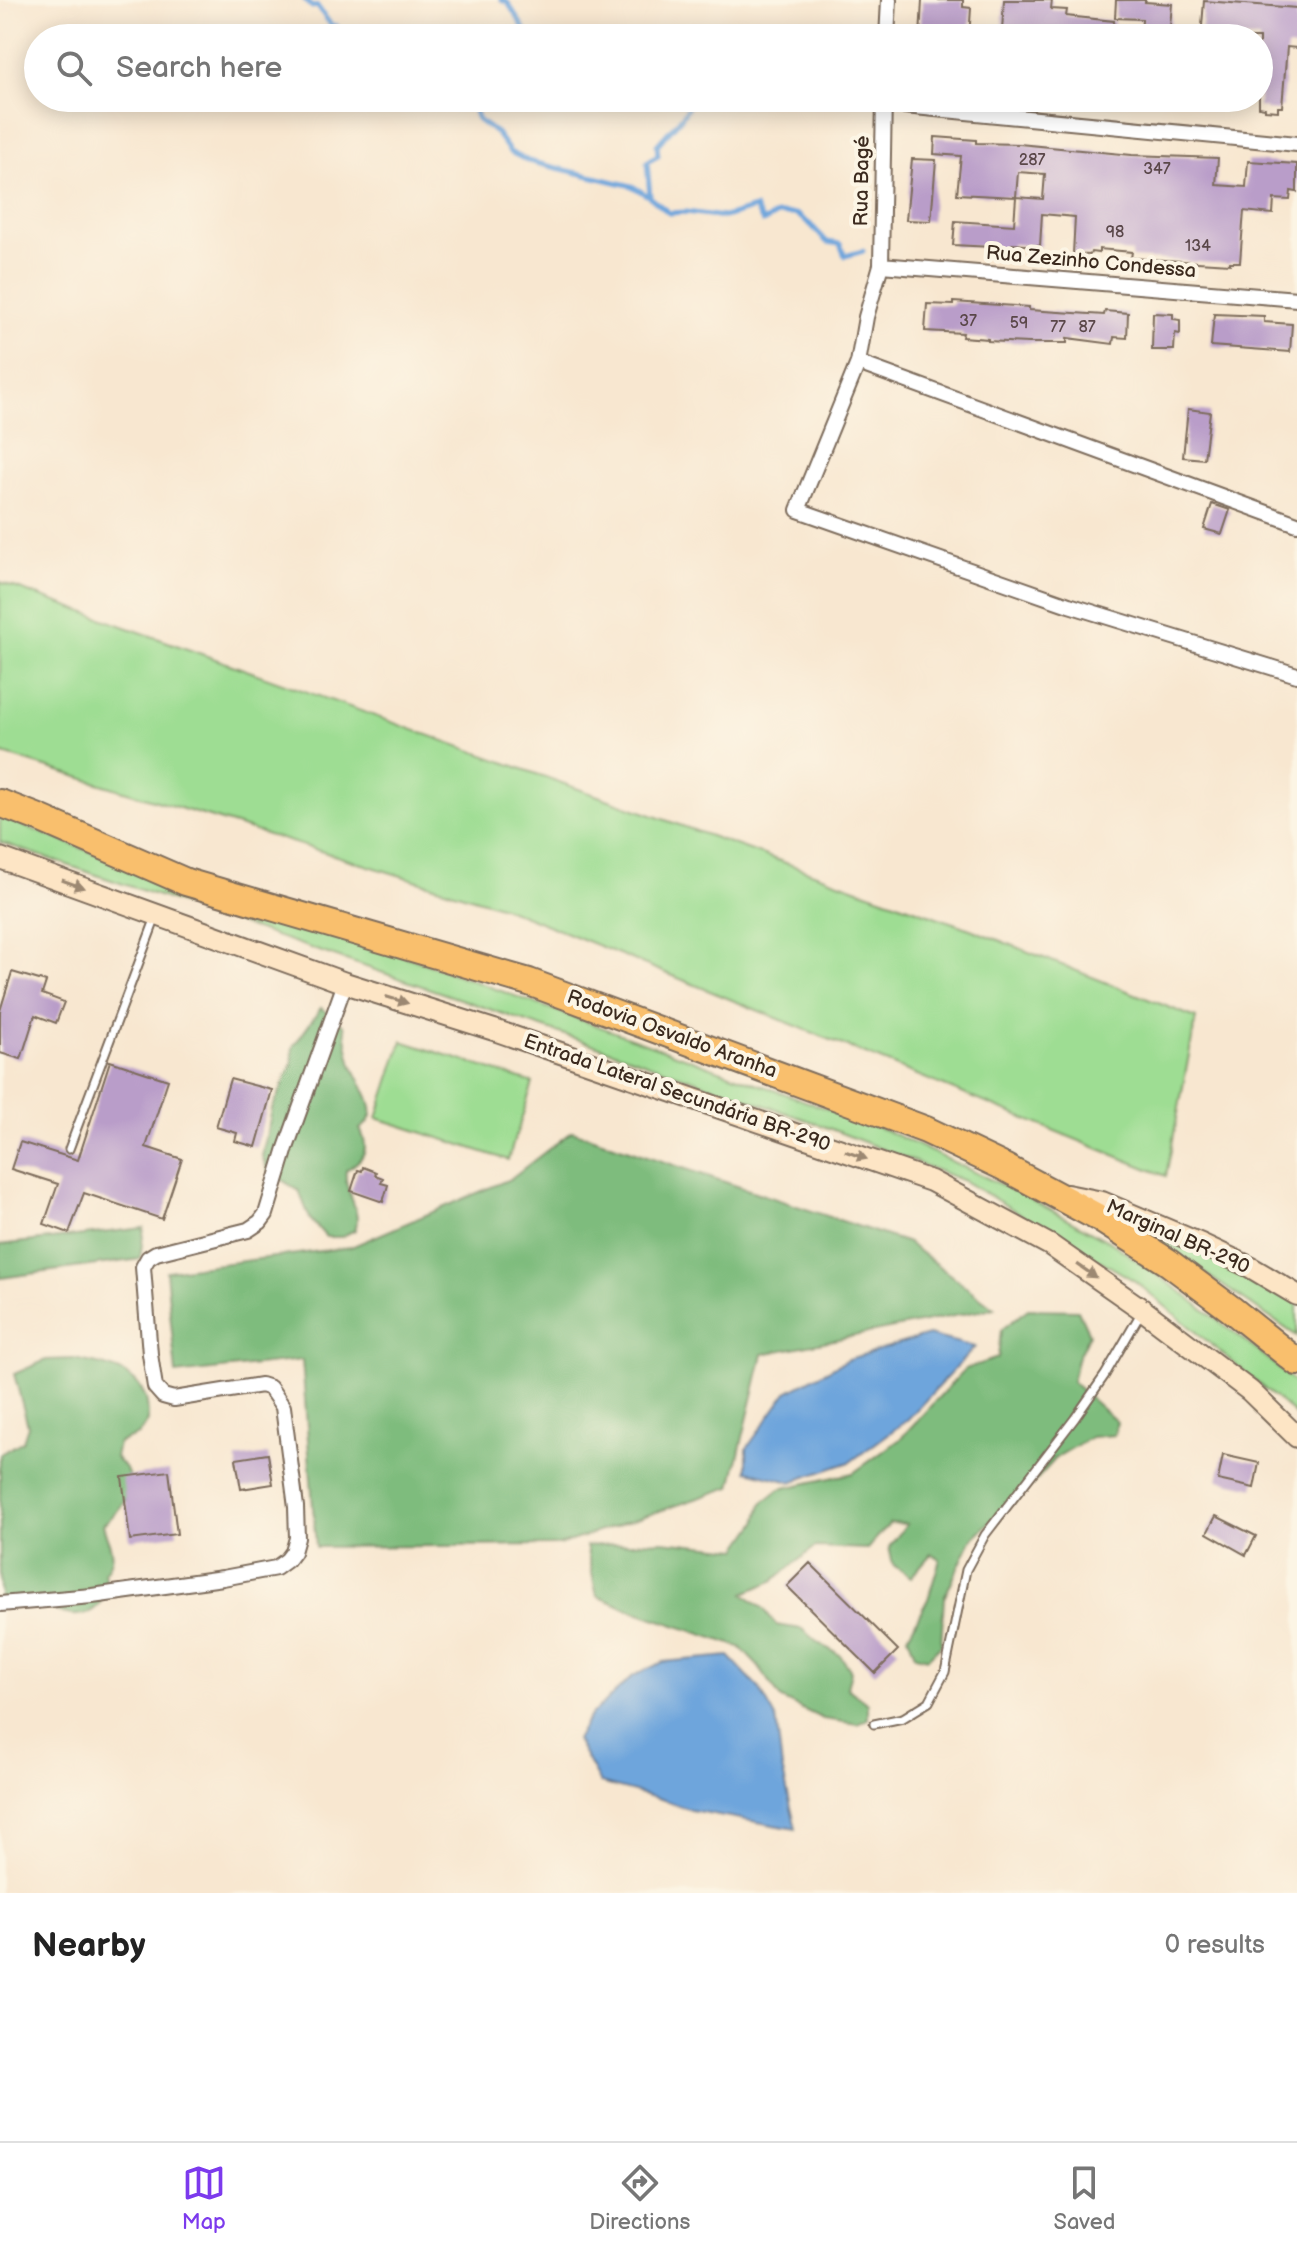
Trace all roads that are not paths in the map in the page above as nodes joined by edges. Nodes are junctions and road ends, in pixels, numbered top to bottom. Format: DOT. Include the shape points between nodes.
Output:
graph roads {
  1 [pos="889,0"];
  2 [pos="888,24"];
  3 [pos="884,112"];
  4 [pos="990,112"];
  5 [pos="1297,144"];
  6 [pos="881,265"];
  7 [pos="1297,299"];
  8 [pos="858,363"];
  9 [pos="1297,524"];
  10 [pos="1297,675"];
  11 [pos="0,803"];
  12 [pos="0,858"];
  13 [pos="157,915"];
  14 [pos="345,983"];
  15 [pos="69,1149"];
  16 [pos="1054,1192"];
  17 [pos="1297,1295"];
  18 [pos="1143,1310"];
  19 [pos="1297,1362"];
  20 [pos="1297,1437"];
  21 [pos="0,1604"];
  22 [pos="874,1724"];
  1 -- 2 [label="street"];
  3 -- 6 [label="street, Rua Bagé"];
  4 -- 5 [label="street"];
  6 -- 7 [label="street, Rua Zezinho Condessa"];
  6 -- 8 [label="street, Rua Bagé"];
  8 -- 9 [label="street"];
  8 -- 10 [label="street, Rua Bagé" via="798,510 1069,605"];
  11 -- 16 [label="highway, Rodovia Osvaldo Aranha" via="186,882 529,982 664,1031 926,1130"];
  12 -- 13 [label="main road, Entrada Lateral Secundária BR-290, one-way"];
  13 -- 14 [label="main road, Entrada Lateral Secundária BR-290"];
  13 -- 15 [label="lane"];
  14 -- 18 [label="main road, Entrada Lateral Secundária BR-290, one-way" via="931,1181 1050,1245"];
  14 -- 21 [label="street" via="266,1214 248,1230 156,1253 143,1267 155,1387 163,1396 174,1399 261,1385 270,1388 283,1407 296,1507 293,1552 276,1568 223,1578"];
  16 -- 17 [label="main road, Marginal BR-290" via="1102,1202 1250,1267"];
  16 -- 19 [label="highway, Rodovia Osvaldo Aranha" via="1168,1262"];
  18 -- 20 [label="main road, Entrada Lateral Secundária BR-290" via="1250,1391"];
  18 -- 22 [label="lane" via="1075,1418 985,1535 966,1570 945,1672 929,1702 903,1718"];
}
